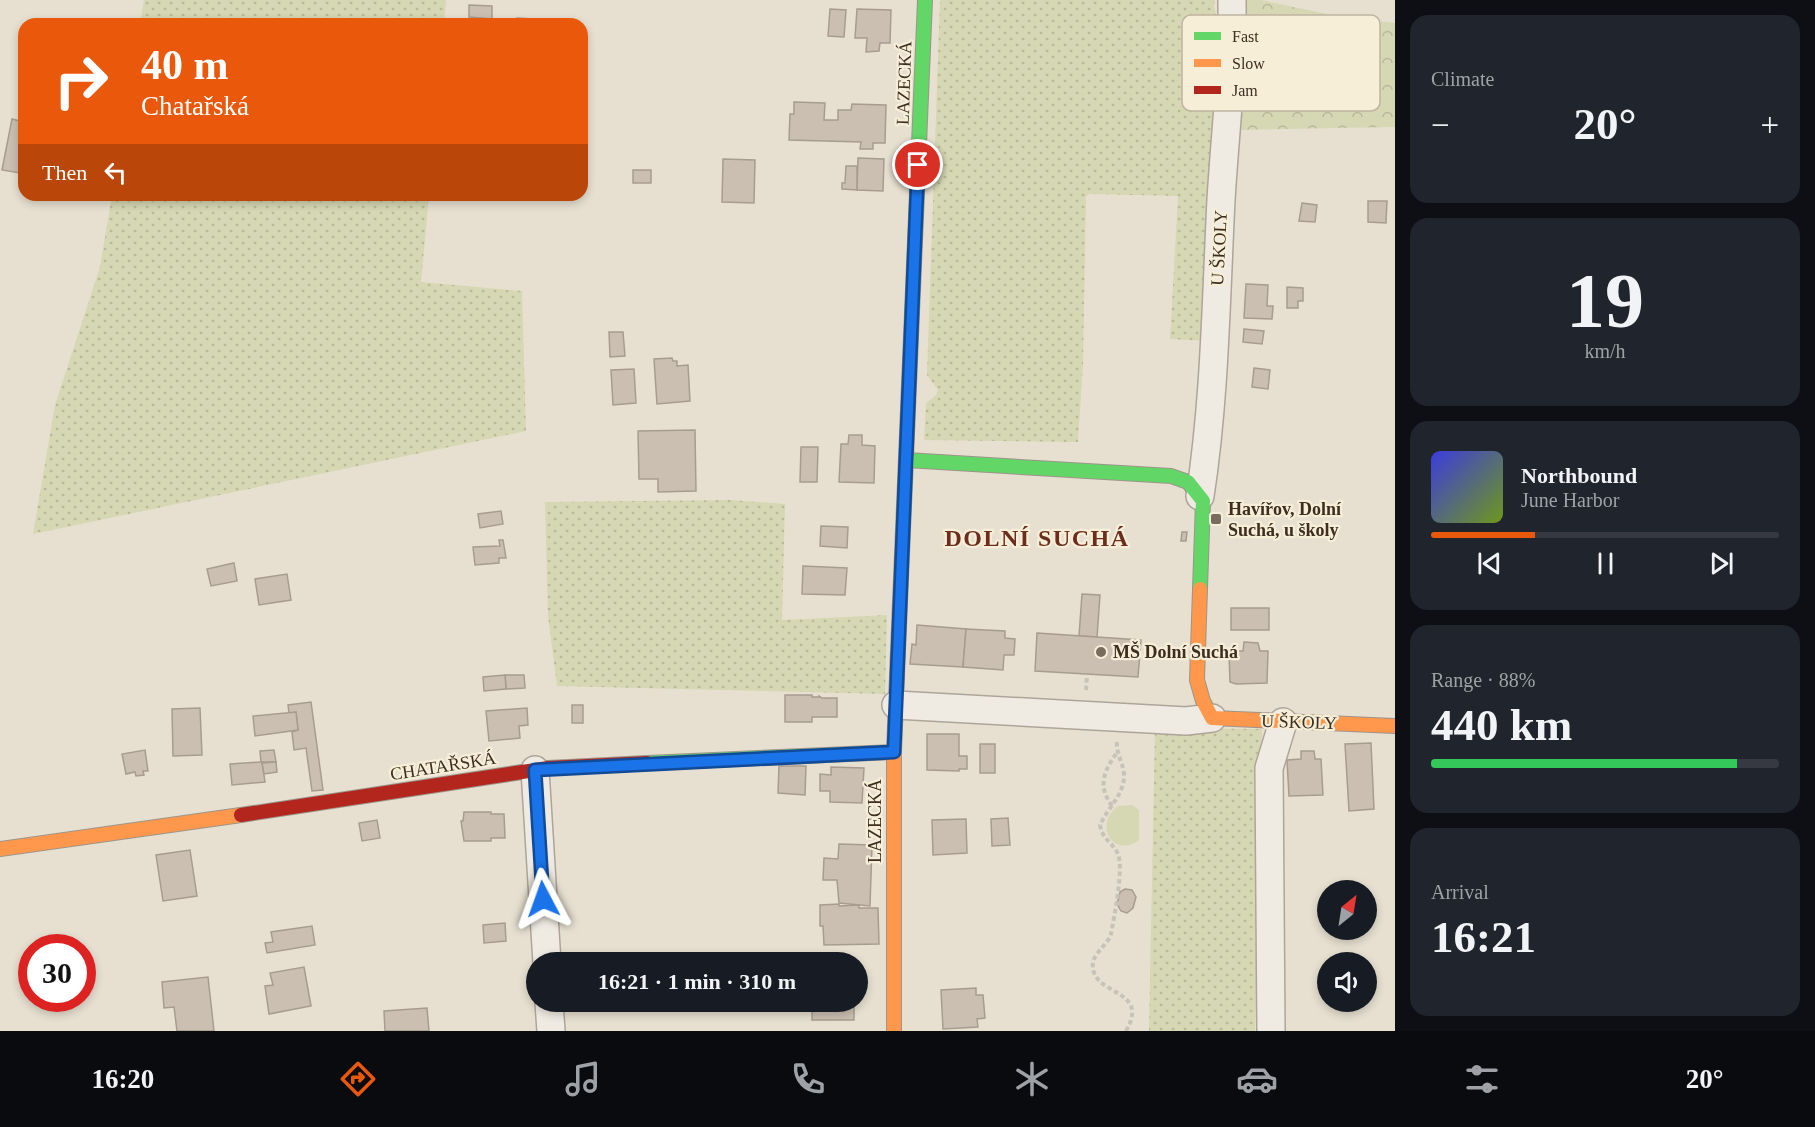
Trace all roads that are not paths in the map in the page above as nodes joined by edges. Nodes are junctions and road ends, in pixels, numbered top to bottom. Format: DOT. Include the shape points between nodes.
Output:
graph roads {
  1 [pos="925,0"];
  2 [pos="1232,0"];
  3 [pos="1232,15"];
  4 [pos="1228,111"];
  5 [pos="906,460"];
  6 [pos="1200,496"];
  7 [pos="896,705"];
  8 [pos="1212,717"];
  9 [pos="1283,722"];
  10 [pos="1395,726"];
  11 [pos="894,752"];
  12 [pos="535,770"];
  13 [pos="0,849"];
  14 [pos="546,952"];
  15 [pos="550,1012"];
  16 [pos="551,1031"];
  17 [pos="894,1031"];
  18 [pos="1272,1031"];
  1 -- 5 [label="street, LAZECKÁ"];
  2 -- 3 [label="street, U ŠKOLY"];
  4 -- 6 [label="street, U ŠKOLY" via="1214,358"];
  5 -- 6 [label="street" via="1171,476 1188,482"];
  5 -- 7 [label="street, LAZECKÁ"];
  6 -- 8 [label="street, U ŠKOLY" via="1203,501 1197,680"];
  7 -- 8 [label="street" via="1186,721"];
  7 -- 11 [label="street, LAZECKÁ"];
  8 -- 9 [label="street, U ŠKOLY"];
  9 -- 10 [label="street, U ŠKOLY"];
  9 -- 18 [label="street" via="1269,768"];
  11 -- 12 [label="street, CHATAŘSKÁ"];
  11 -- 17 [label="street, LAZECKÁ"];
  12 -- 13 [label="street, CHATAŘSKÁ"];
  12 -- 14 [label="street"];
  15 -- 16 [label="street"];
}
